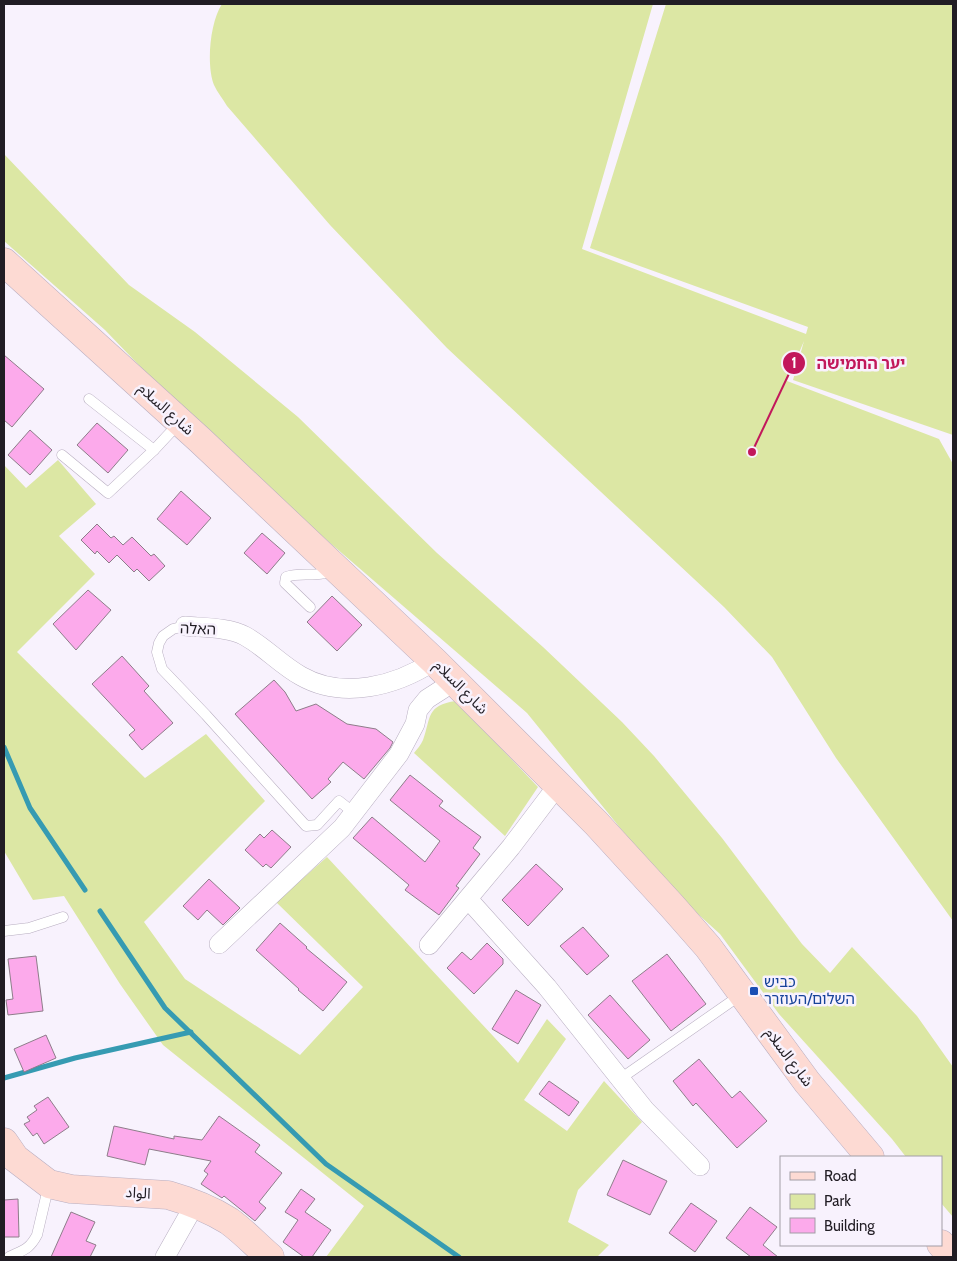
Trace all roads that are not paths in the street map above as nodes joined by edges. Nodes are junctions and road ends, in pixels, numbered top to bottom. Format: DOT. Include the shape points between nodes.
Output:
graph roads {
  1 [pos="4,262"];
  2 [pos="89,399"];
  3 [pos="180,422"];
  4 [pos="154,450"];
  5 [pos="62,455"];
  6 [pos="335,567"];
  7 [pos="310,607"];
  8 [pos="185,626"];
  9 [pos="434,661"];
  10 [pos="455,681"];
  11 [pos="558,785"];
  12 [pos="353,812"];
  13 [pos="468,899"];
  14 [pos="64,917"];
  15 [pos="4,931"];
  16 [pos="219,944"];
  17 [pos="429,945"];
  18 [pos="742,994"];
  19 [pos="620,1079"];
  20 [pos="4,1142"];
  21 [pos="869,1156"];
  22 [pos="700,1166"];
  23 [pos="49,1184"];
  24 [pos="195,1204"];
  25 [pos="942,1245"];
  26 [pos="9,1257"];
  27 [pos="165,1257"];
  28 [pos="270,1257"];
  29 [pos="952,1257"];
  1 -- 3 [label="main road, شارع السلام"];
  2 -- 4 [label="lane"];
  3 -- 4 [label="lane"];
  3 -- 6 [label="main road, شارع السلام"];
  4 -- 5 [label="lane" via="108,493"];
  6 -- 7 [label="lane" via="324,574 286,578 286,583"];
  6 -- 9 [label="main road, شارع السلام"];
  8 -- 9 [label="street, האלה" via="219,629 244,636 301,676 319,685 337,688 360,689 399,679"];
  8 -- 12 [label="lane, האלה" via="173,628 159,642 157,652 162,669 306,826 317,825 339,801"];
  9 -- 10 [label="main road, شارع السلام"];
  10 -- 11 [label="main road, شارع السلام"];
  10 -- 12 [label="street" via="426,699 398,754"];
  11 -- 13 [label="street"];
  11 -- 18 [label="main road, شارع السلام" via="672,906 708,947"];
  12 -- 16 [label="street" via="342,828"];
  13 -- 17 [label="street"];
  13 -- 19 [label="street" via="546,987"];
  14 -- 15 [label="lane" via="30,928"];
  18 -- 19 [label="lane"];
  18 -- 21 [label="main road, شارع السلام" via="807,1082"];
  19 -- 22 [label="street" via="645,1110"];
  20 -- 23 [label="main road, الواد" via="15,1158"];
  23 -- 24 [label="main road, الواد" via="168,1195"];
  23 -- 26 [label="lane" via="37,1235 26,1250"];
  24 -- 27 [label="street"];
  24 -- 28 [label="main road, الواد" via="229,1222"];
  25 -- 29 [label="main road"];
}
